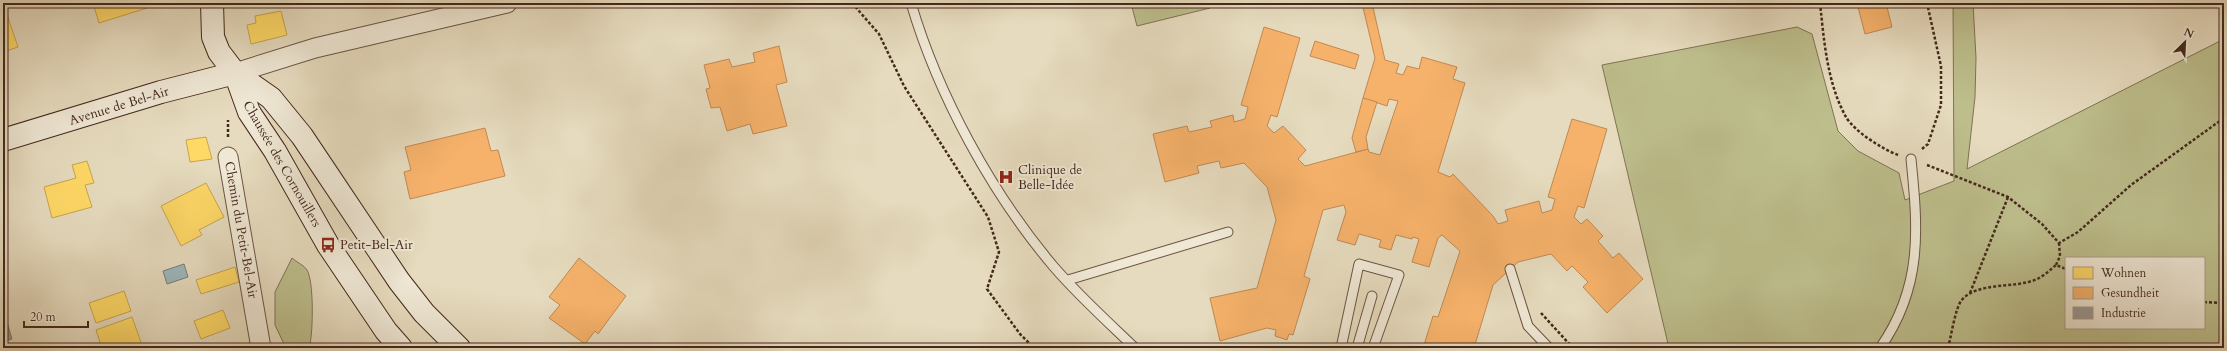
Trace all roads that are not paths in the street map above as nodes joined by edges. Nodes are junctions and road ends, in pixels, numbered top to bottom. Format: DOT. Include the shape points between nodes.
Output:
graph roads {
  1 [pos="212,3"];
  2 [pos="507,3"];
  3 [pos="911,3"];
  4 [pos="235,73"];
  5 [pos="3,140"];
  6 [pos="228,157"];
  7 [pos="1911,159"];
  8 [pos="1228,232"];
  9 [pos="1510,269"];
  10 [pos="1068,280"];
  11 [pos="1372,296"];
  12 [pos="261,348"];
  13 [pos="401,348"];
  14 [pos="459,348"];
  15 [pos="1135,348"];
  16 [pos="1341,348"];
  17 [pos="1357,348"];
  18 [pos="1373,348"];
  19 [pos="1550,348"];
  20 [pos="1880,348"];
  1 -- 4 [label="street" via="213,37 219,52"];
  2 -- 4 [label="street" via="315,48"];
  3 -- 10 [label="lane" via="928,54 952,108 1005,202"];
  4 -- 5 [label="street, Avenue de Bel-Air" via="161,92"];
  4 -- 13 [label="street, Chaussée des Cornouillers" via="249,112 275,151 328,245 386,332"];
  4 -- 14 [label="street, Chaussée des Cornouillers" via="271,98 302,136 399,281 424,313"];
  6 -- 12 [label="street, Chemin du Petit-Bel-Air"];
  7 -- 20 [label="lane" via="1917,220 1914,272 1908,297"];
  8 -- 10 [label="lane"];
  9 -- 19 [label="lane" via="1528,326"];
  10 -- 15 [label="lane"];
  11 -- 17 [label="lane"];
  16 -- 18 [label="lane" via="1359,264 1399,275"];
}
